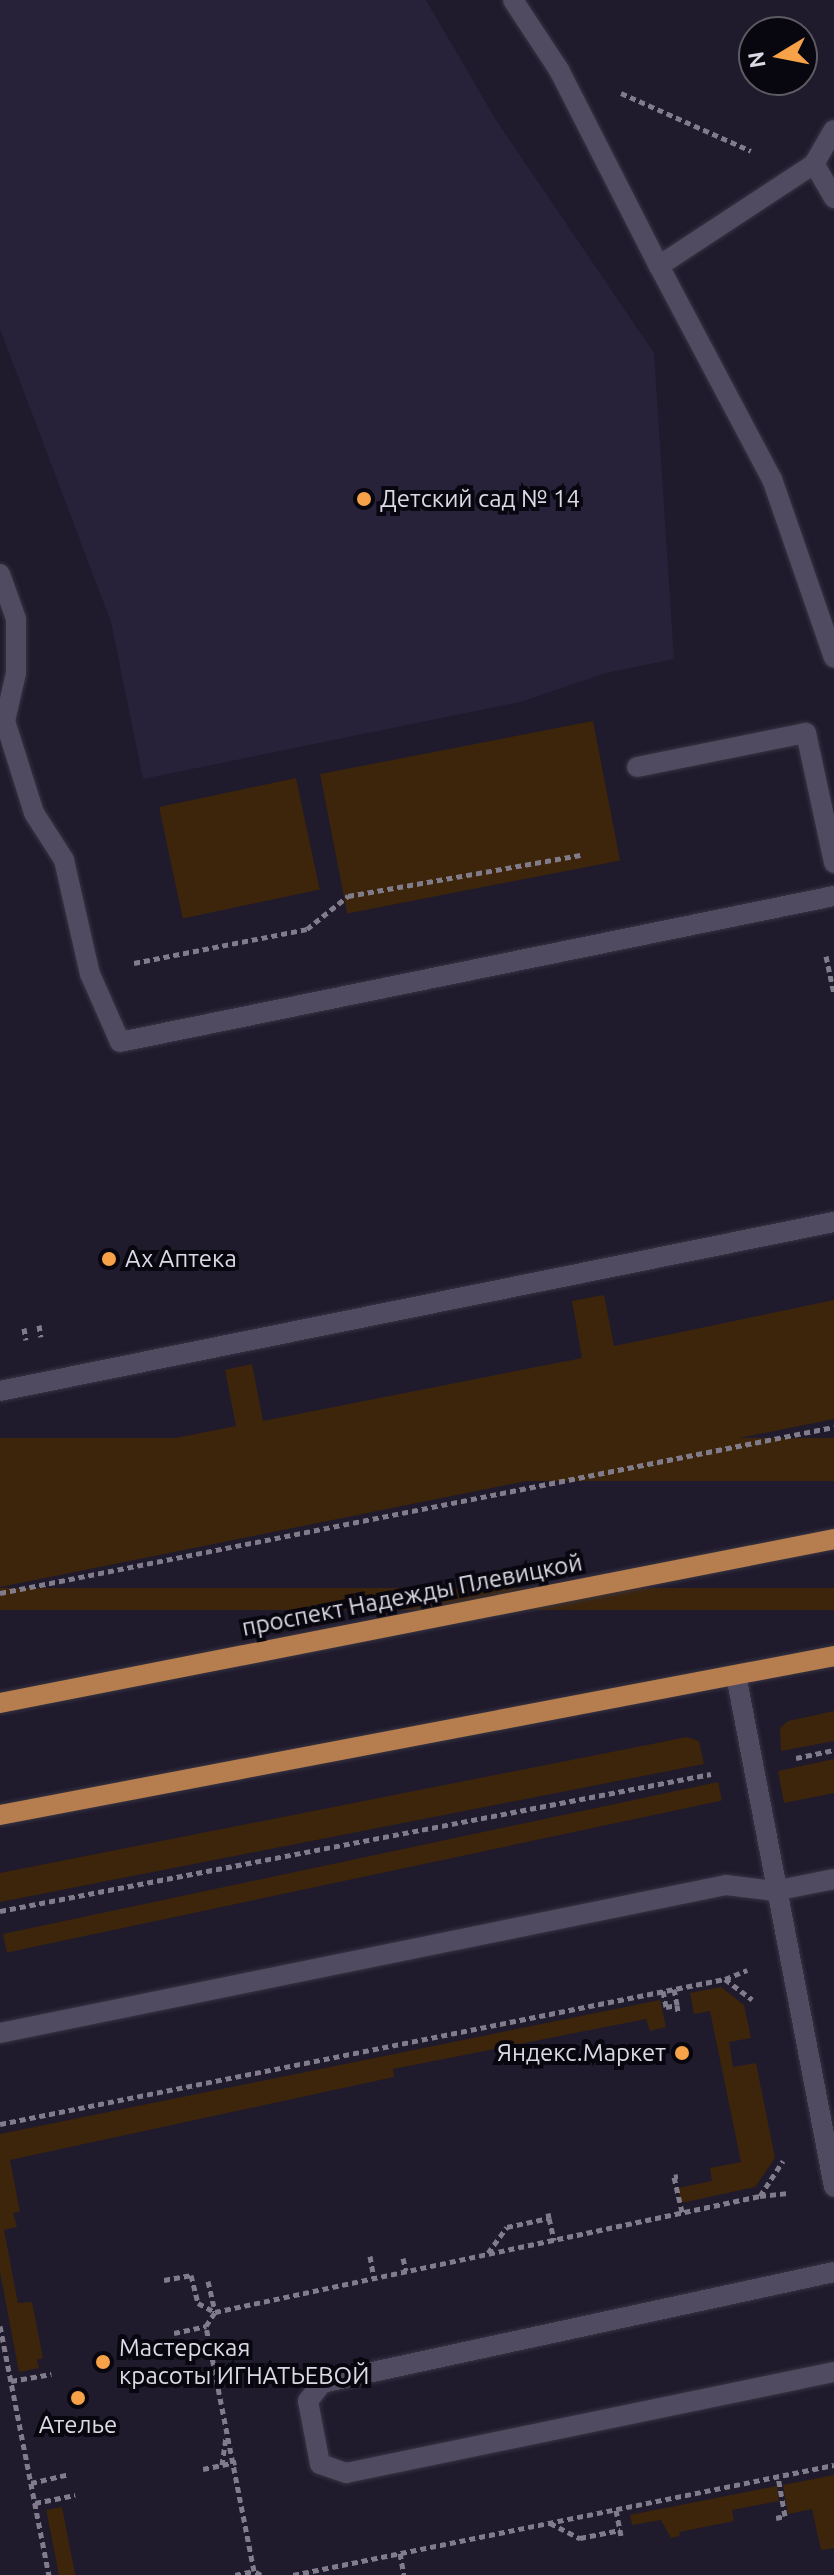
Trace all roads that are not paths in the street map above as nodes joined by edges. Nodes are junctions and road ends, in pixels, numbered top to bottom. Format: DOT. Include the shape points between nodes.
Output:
graph roads {
  1 [pos="513,0"];
  2 [pos="834,130"];
  3 [pos="814,164"];
  4 [pos="834,198"];
  5 [pos="659,266"];
  6 [pos="0,574"];
  7 [pos="834,658"];
  8 [pos="2,721"];
  9 [pos="637,767"];
  10 [pos="834,863"];
  11 [pos="834,896"];
  12 [pos="834,1222"];
  13 [pos="0,1391"];
  14 [pos="834,1539"];
  15 [pos="834,1656"];
  16 [pos="736,1675"];
  17 [pos="0,1703"];
  18 [pos="0,1815"];
  19 [pos="834,1879"];
  20 [pos="774,1891"];
  21 [pos="0,2033"];
  22 [pos="834,2187"];
  23 [pos="834,2272"];
  24 [pos="834,2372"];
  1 -- 5 [label="lane" via="559,70"];
  2 -- 3 [label="lane"];
  3 -- 4 [label="lane"];
  3 -- 5 [label="lane"];
  5 -- 7 [label="lane" via="772,479"];
  6 -- 8 [label="lane" via="16,619 16,673"];
  8 -- 11 [label="lane" via="34,813 64,860 90,974 120,1042"];
  9 -- 10 [label="lane" via="806,733"];
  12 -- 13 [label="lane"];
  14 -- 17 [label="main road, проспект Надежды Плевицкой"];
  15 -- 16 [label="main road"];
  16 -- 18 [label="main road"];
  16 -- 20 [label="lane"];
  19 -- 20 [label="lane"];
  20 -- 21 [label="lane" via="726,1885"];
  20 -- 22 [label="lane"];
  23 -- 24 [label="lane" via="322,2383 308,2401 320,2464 346,2473"];
}
